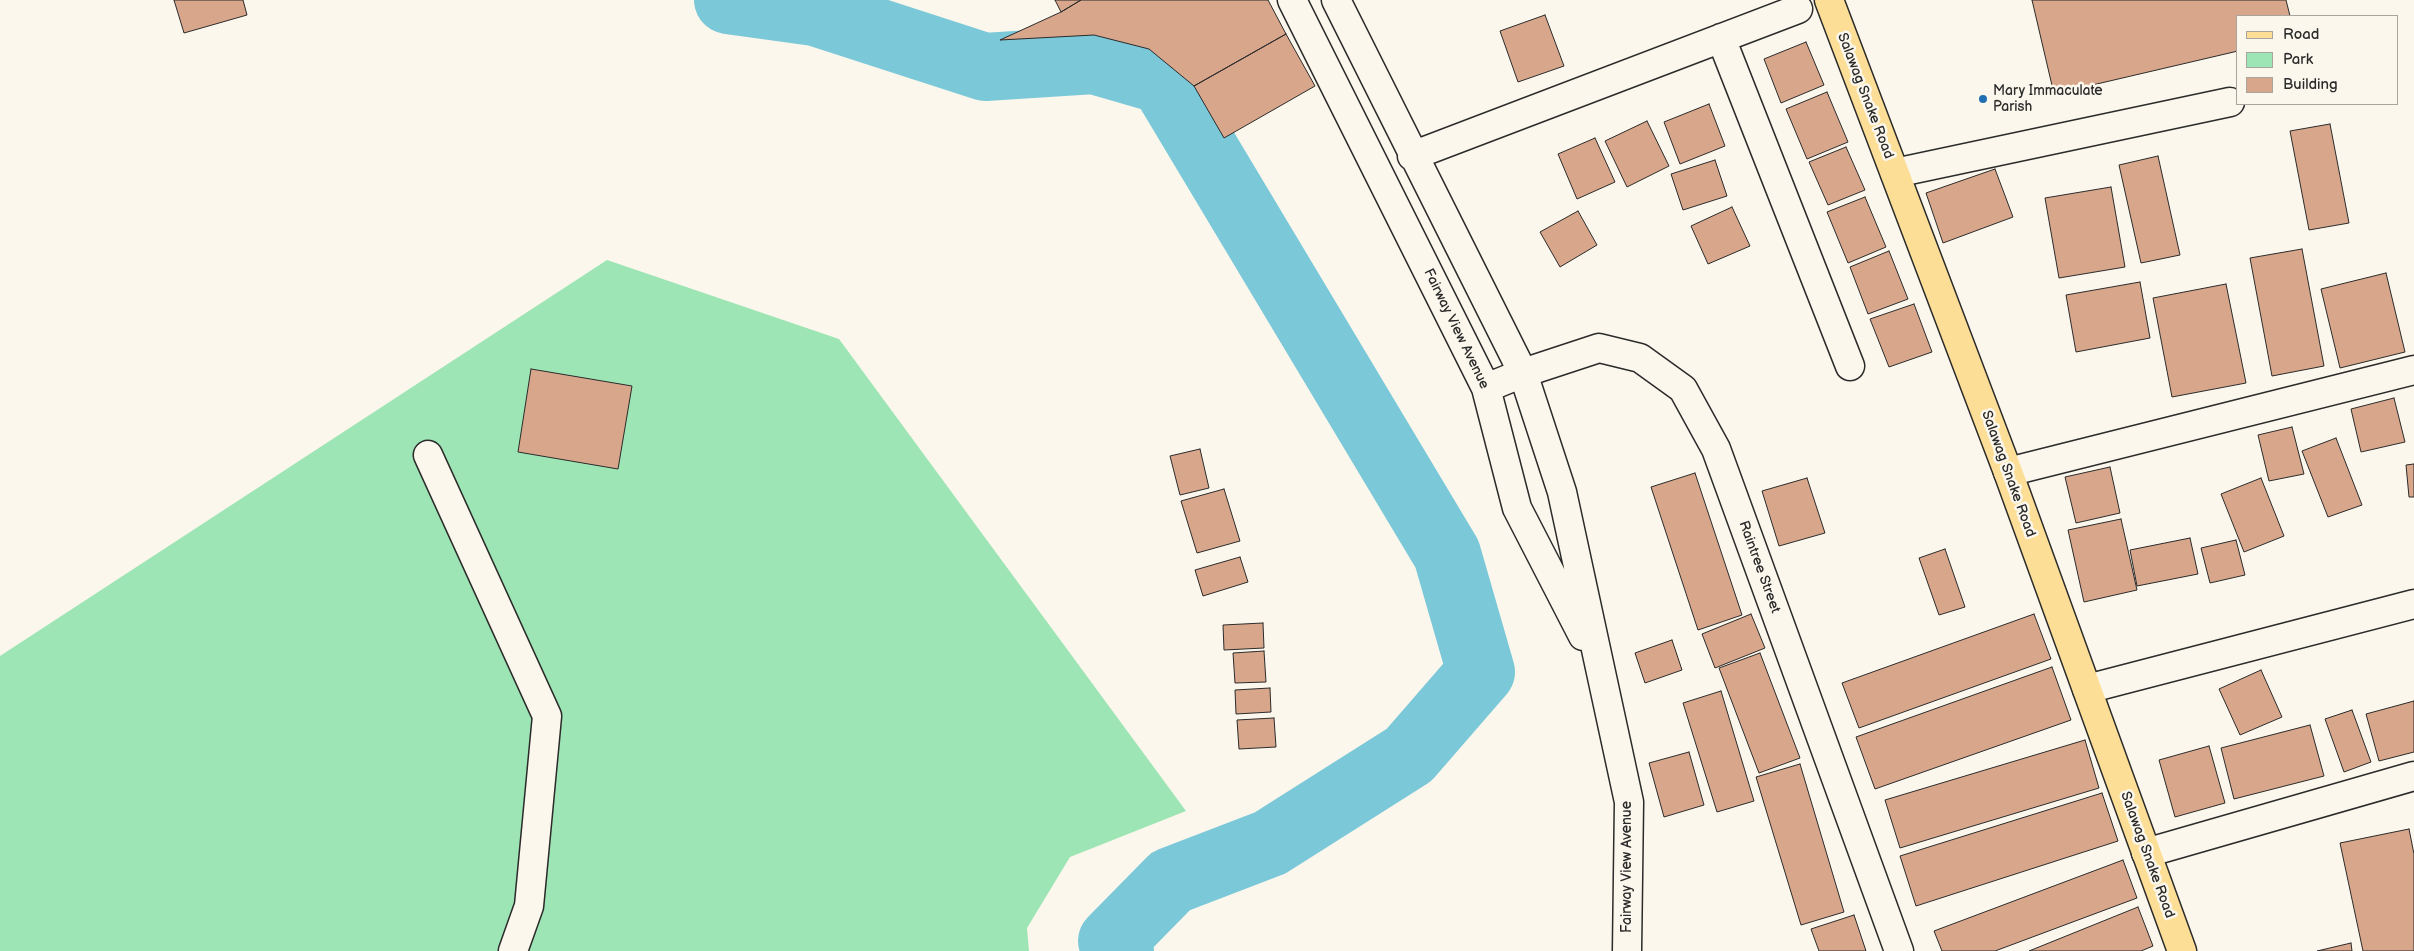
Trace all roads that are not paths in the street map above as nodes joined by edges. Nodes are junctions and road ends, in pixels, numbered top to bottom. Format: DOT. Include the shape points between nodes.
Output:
graph roads {
  1 [pos="1292,0"];
  2 [pos="1336,0"];
  3 [pos="1832,1"];
  4 [pos="1798,9"];
  5 [pos="1721,38"];
  6 [pos="2230,102"];
  7 [pos="1412,156"];
  8 [pos="1895,173"];
  9 [pos="1850,366"];
  10 [pos="2414,370"];
  11 [pos="1523,373"];
  12 [pos="1486,388"];
  13 [pos="428,455"];
  14 [pos="2008,472"];
  15 [pos="2414,604"];
  16 [pos="1599,666"];
  17 [pos="2087,689"];
  18 [pos="2414,776"];
  19 [pos="2146,853"];
  20 [pos="513,951"];
  21 [pos="1627,951"];
  22 [pos="1899,951"];
  23 [pos="2182,951"];
  1 -- 12 [label="street, Fairway View Avenue"];
  2 -- 7 [label="street, Fairway View Avenue"];
  3 -- 8 [label="main road, Salawag Snake Road"];
  4 -- 5 [label="street"];
  5 -- 7 [label="street"];
  5 -- 9 [label="street"];
  6 -- 8 [label="street"];
  7 -- 11 [label="street, Fairway View Avenue"];
  8 -- 14 [label="main road, Salawag Snake Road"];
  10 -- 14 [label="street"];
  11 -- 12 [label="street, Raintree Street"];
  11 -- 16 [label="street, Fairway View Avenue" via="1562,492"];
  11 -- 22 [label="street, Raintree Street" via="1599,348 1640,358 1683,389 1716,449"];
  12 -- 16 [label="street, Fairway View Avenue" via="1517,508"];
  13 -- 20 [label="street" via="547,716 529,906"];
  14 -- 17 [label="main road, Salawag Snake Road"];
  15 -- 17 [label="street"];
  16 -- 21 [label="street, Fairway View Avenue" via="1629,802"];
  17 -- 19 [label="main road, Salawag Snake Road"];
  18 -- 19 [label="street"];
  19 -- 23 [label="main road, Salawag Snake Road"];
}
